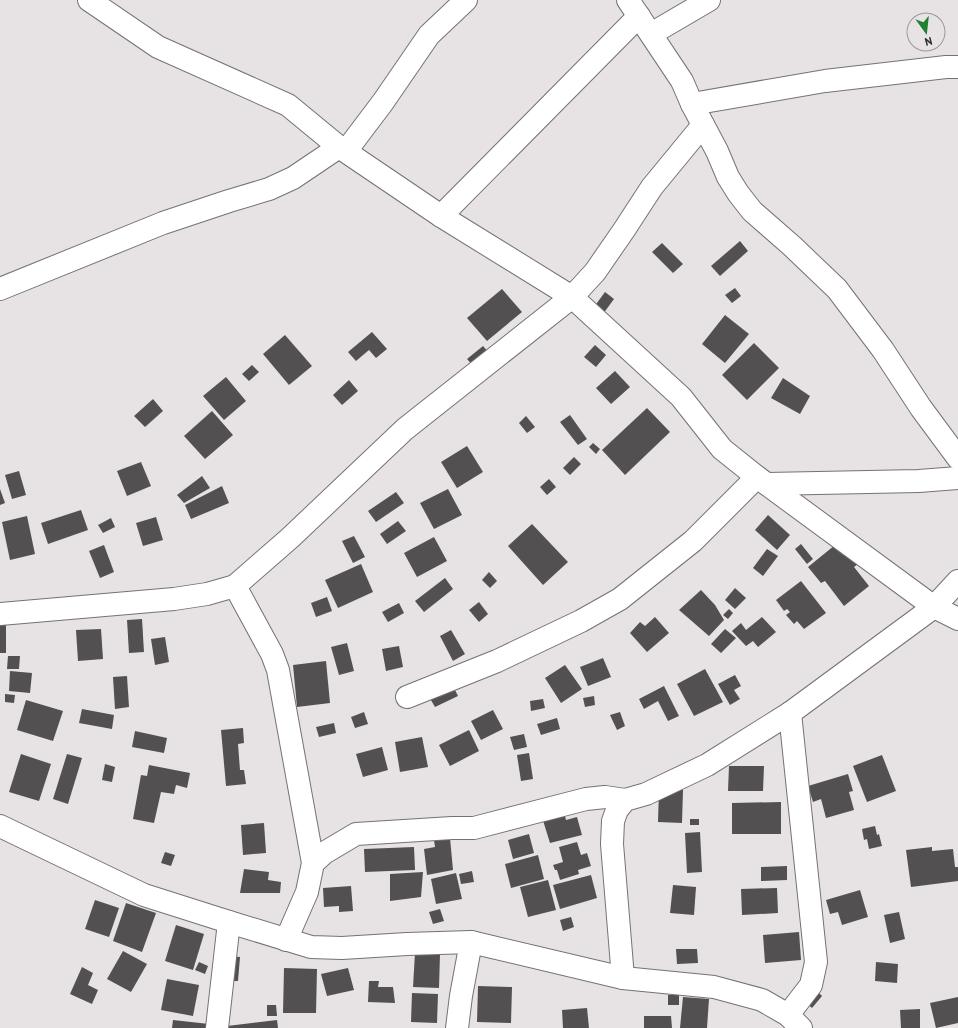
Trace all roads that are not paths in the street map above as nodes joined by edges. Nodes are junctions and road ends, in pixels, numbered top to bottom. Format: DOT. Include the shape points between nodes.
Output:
graph roads {
  1 [pos="89,0"];
  2 [pos="466,0"];
  3 [pos="709,0"];
  4 [pos="633,8"];
  5 [pos="651,34"];
  6 [pos="958,67"];
  7 [pos="692,104"];
  8 [pos="703,125"];
  9 [pos="342,149"];
  10 [pos="441,216"];
  11 [pos="0,290"];
  12 [pos="572,297"];
  13 [pos="958,458"];
  14 [pos="958,478"];
  15 [pos="762,480"];
  16 [pos="958,581"];
  17 [pos="235,586"];
  18 [pos="934,607"];
  19 [pos="0,614"];
  20 [pos="958,619"];
  21 [pos="407,696"];
  22 [pos="790,713"];
  23 [pos="625,800"];
  24 [pos="0,826"];
  25 [pos="313,863"];
  26 [pos="229,922"];
  27 [pos="286,940"];
  28 [pos="471,942"];
  29 [pos="623,978"];
  30 [pos="794,1022"];
  31 [pos="217,1028"];
  32 [pos="458,1028"];
  1 -- 9 [label="street" via="158,47 288,105"];
  2 -- 9 [label="street" via="429,35 383,102"];
  3 -- 5 [label="street"];
  4 -- 5 [label="street"];
  4 -- 10 [label="street"];
  5 -- 7 [label="street" via="682,82"];
  6 -- 7 [label="street" via="825,81"];
  7 -- 8 [label="street"];
  8 -- 12 [label="street" via="652,187 595,272"];
  8 -- 13 [label="street" via="738,193 752,211 837,289"];
  9 -- 10 [label="street"];
  9 -- 11 [label="street" via="269,189 163,223"];
  10 -- 12 [label="street"];
  12 -- 15 [label="street" via="681,397 722,449"];
  12 -- 17 [label="street" via="406,429"];
  14 -- 15 [label="street" via="919,481"];
  15 -- 18 [label="street"];
  15 -- 21 [label="street" via="693,541 620,599 581,621 497,661"];
  16 -- 18 [label="street"];
  17 -- 19 [label="street" via="174,599"];
  17 -- 25 [label="street" via="278,670"];
  18 -- 20 [label="street"];
  18 -- 22 [label="street"];
  22 -- 23 [label="street" via="706,765 646,794"];
  22 -- 30 [label="street" via="816,962 811,985"];
  23 -- 25 [label="street" via="605,797 586,799 474,828 356,834 324,853"];
  23 -- 29 [label="street" via="613,821 612,844"];
  24 -- 26 [label="street" via="144,895"];
  25 -- 27 [label="street" via="307,892"];
  26 -- 27 [label="street"];
  26 -- 31 [label="street"];
  27 -- 28 [label="street" via="311,947 342,948"];
  28 -- 29 [label="street"];
  28 -- 32 [label="street"];
  29 -- 30 [label="street" via="714,987 762,1000"];
}
